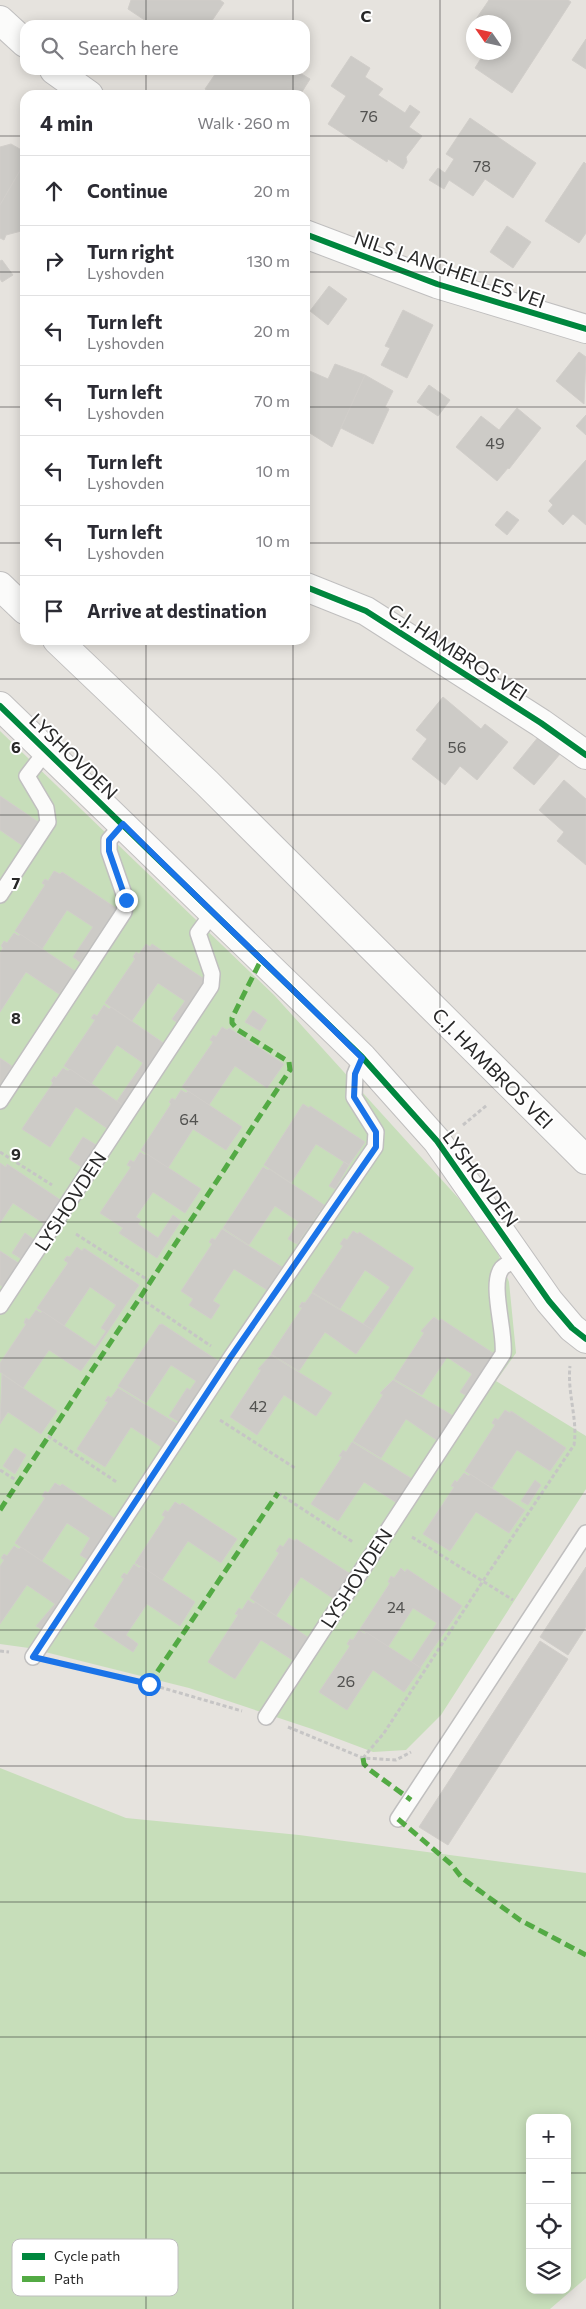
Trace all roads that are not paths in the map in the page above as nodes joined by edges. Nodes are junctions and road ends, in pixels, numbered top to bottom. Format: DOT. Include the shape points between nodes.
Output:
graph roads {
  1 [pos="0,20"];
  2 [pos="20,38"];
  3 [pos="61,75"];
  4 [pos="82,90"];
  5 [pos="310,236"];
  6 [pos="586,329"];
  7 [pos="0,586"];
  8 [pos="310,590"];
  9 [pos="20,605"];
  10 [pos="62,645"];
  11 [pos="0,706"];
  12 [pos="47,750"];
  13 [pos="586,755"];
  14 [pos="123,824"];
  15 [pos="0,895"];
  16 [pos="212,914"];
  17 [pos="362,1058"];
  18 [pos="0,1101"];
  19 [pos="586,1160"];
  20 [pos="519,1257"];
  21 [pos="0,1306"];
  22 [pos="579,1333"];
  23 [pos="586,1533"];
  24 [pos="33,1657"];
  25 [pos="266,1718"];
  26 [pos="398,1819"];
  1 -- 2 [label="street"];
  3 -- 4 [label="street"];
  5 -- 6 [label="street, NILS LANGHELLES VEI" via="437,284"];
  7 -- 9 [label="street"];
  8 -- 13 [label="street, C.J. HAMBROS VEI" via="366,611"];
  10 -- 19 [label="street, C.J. HAMBROS VEI"];
  11 -- 12 [label="street, LYSHOVDEN"];
  12 -- 14 [label="street, LYSHOVDEN"];
  12 -- 15 [label="lane, LYSHOVDEN" via="27,776 46,808 48,822"];
  14 -- 16 [label="street, LYSHOVDEN"];
  14 -- 18 [label="lane, LYSHOVDEN" via="109,840 109,851 126,900 124,912"];
  16 -- 17 [label="street, LYSHOVDEN" via="262,958"];
  16 -- 21 [label="lane, LYSHOVDEN" via="198,933 212,974 211,986"];
  17 -- 20 [label="street, LYSHOVDEN" via="437,1141"];
  17 -- 24 [label="lane" via="355,1074 354,1097 376,1132 376,1147 230,1358"];
  20 -- 22 [label="street, LYSHOVDEN" via="549,1301"];
  20 -- 25 [label="lane, LYSHOVDEN" via="502,1269 496,1285 505,1342 503,1354"];
  23 -- 26 [label="lane"];
}
